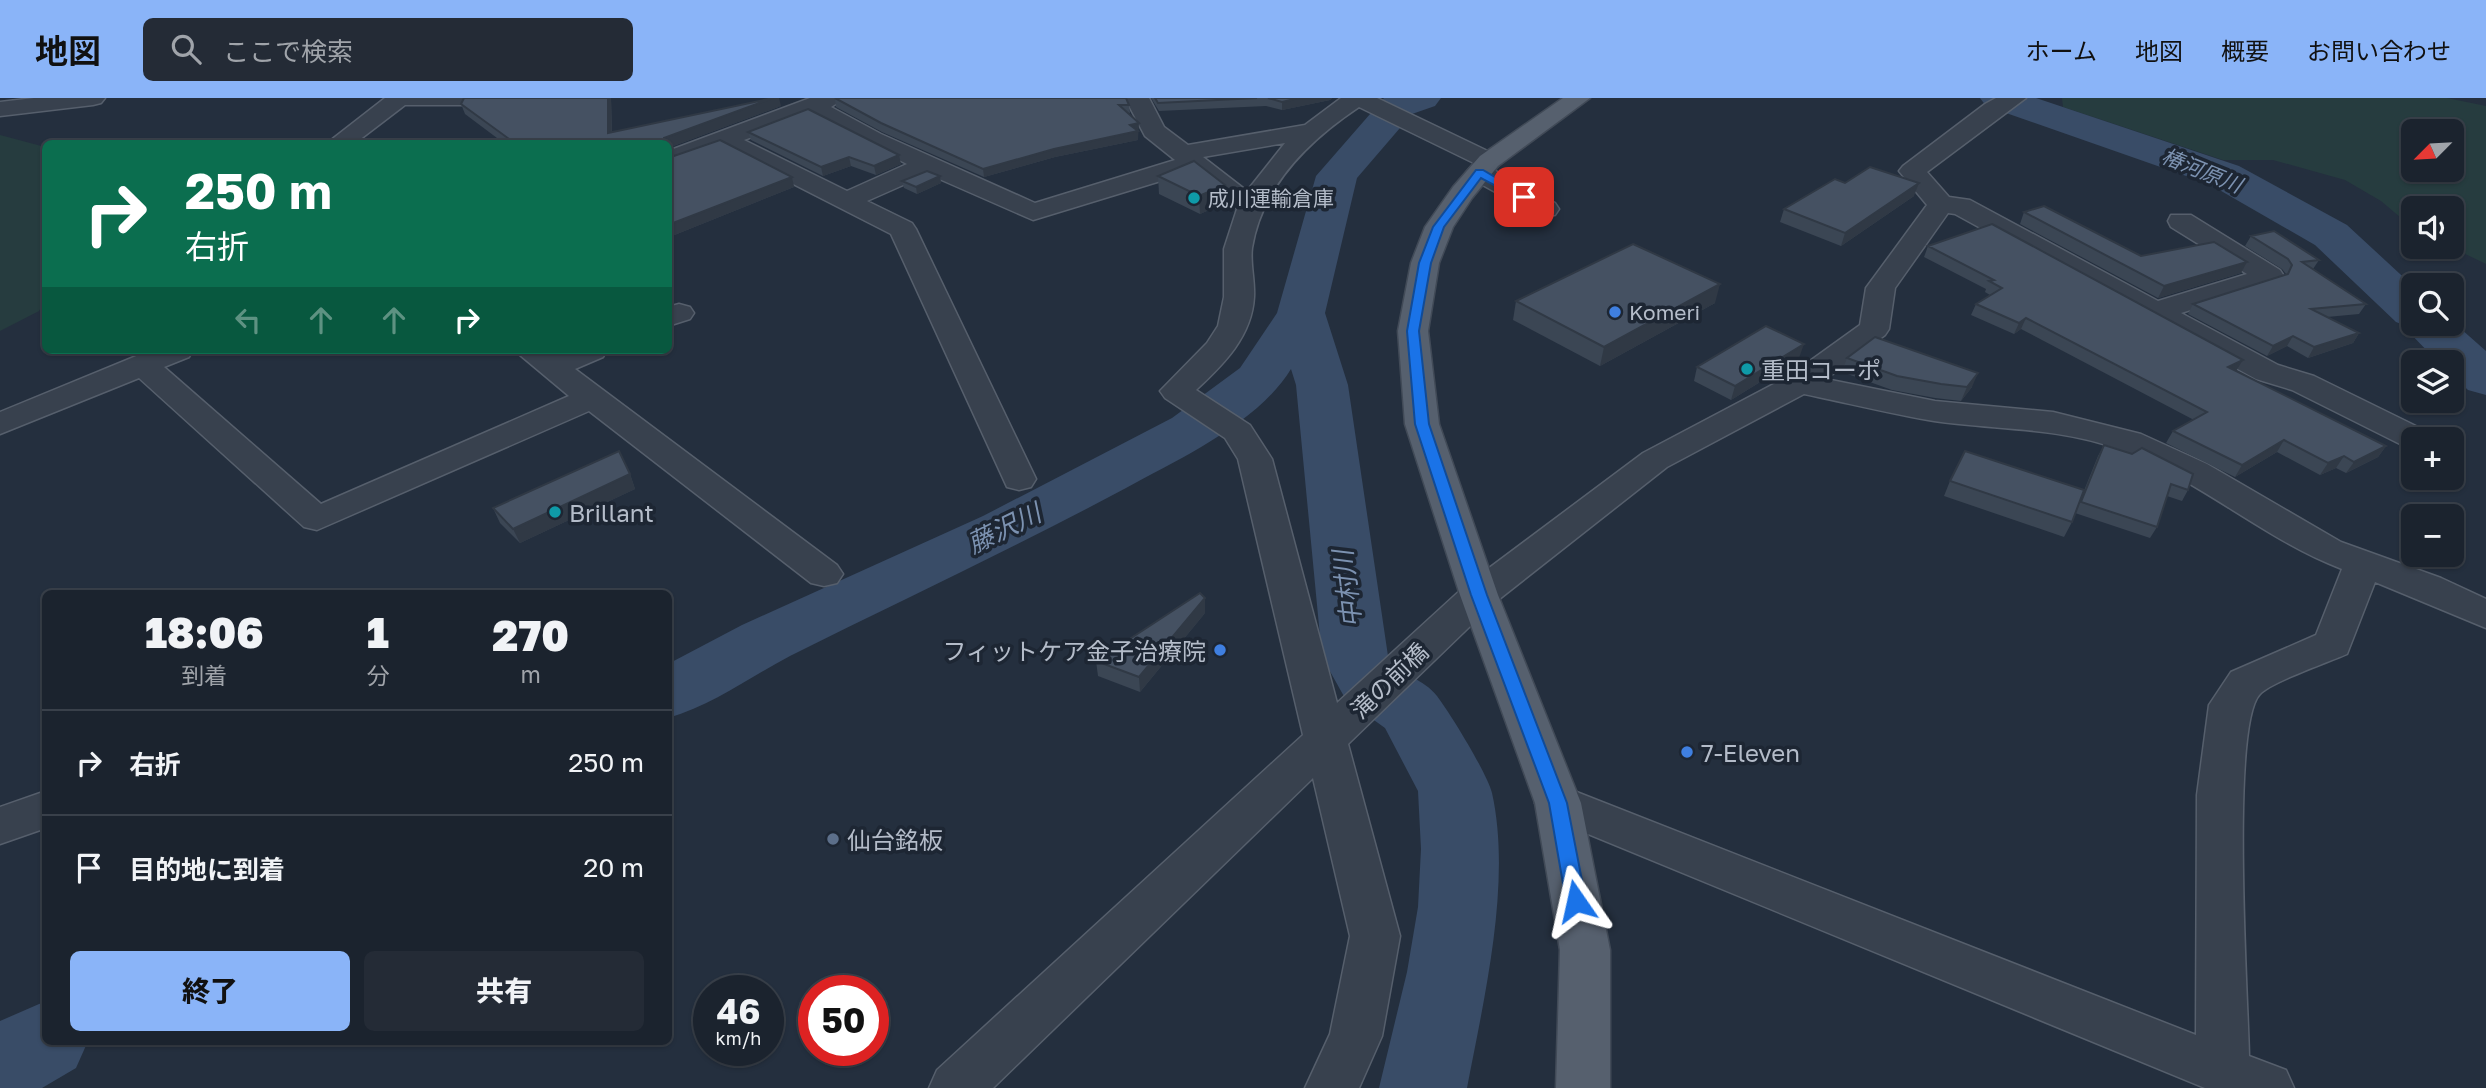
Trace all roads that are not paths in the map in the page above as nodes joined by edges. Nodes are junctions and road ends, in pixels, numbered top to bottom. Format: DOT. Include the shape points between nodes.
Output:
graph roads {
  1 [pos="93,98"];
  2 [pos="398,98"];
  3 [pos="513,98"];
  4 [pos="1138,98"];
  5 [pos="1578,98"];
  6 [pos="1361,99"];
  7 [pos="821,102"];
  8 [pos="2006,102"];
  9 [pos="0,109"];
  10 [pos="1309,131"];
  11 [pos="343,139"];
  12 [pos="724,139"];
  13 [pos="672,158"];
  14 [pos="1186,158"];
  15 [pos="929,164"];
  16 [pos="1484,167"];
  17 [pos="846,201"];
  18 [pos="1941,205"];
  19 [pos="1252,208"];
  20 [pos="1546,209"];
  21 [pos="2181,221"];
  22 [pos="2157,311"];
  23 [pos="169,354"];
  24 [pos="569,354"];
  25 [pos="540,359"];
  26 [pos="143,365"];
  27 [pos="1800,383"];
  28 [pos="591,398"];
  29 [pos="0,424"];
  30 [pos="2401,432"];
  31 [pos="1019,480"];
  32 [pos="2363,565"];
  33 [pos="824,574"];
  34 [pos="1479,595"];
  35 [pos="2486,615"];
  36 [pos="1331,735"];
  37 [pos="1558,803"];
  38 [pos="42,810"];
  39 [pos="0,825"];
  40 [pos="2201,1072"];
  41 [pos="957,1088"];
  42 [pos="1332,1088"];
  43 [pos="1583,1088"];
  44 [pos="2267,1088"];
  1 -- 9 [label="street"];
  2 -- 3 [label="street"];
  2 -- 11 [label="street"];
  4 -- 14 [label="street" via="1154,131"];
  5 -- 16 [label="main road"];
  6 -- 10 [label="street"];
  6 -- 16 [label="street" via="1421,127"];
  7 -- 12 [label="street"];
  7 -- 15 [label="street" via="872,139"];
  8 -- 18 [label="street" via="1912,171"];
  10 -- 14 [label="street"];
  10 -- 19 [label="street" via="1265,183"];
  12 -- 13 [label="street"];
  12 -- 17 [label="street"];
  14 -- 15 [label="street" via="1033,212"];
  14 -- 19 [label="street"];
  15 -- 17 [label="street"];
  16 -- 20 [label="street"];
  16 -- 34 [label="main road" via="1439,227 1425,263 1413,331 1422,424"];
  17 -- 31 [label="street" via="902,229"];
  18 -- 22 [label="street" via="1961,206"];
  18 -- 27 [label="street, 滝の前橋" via="1881,288 1874,329"];
  19 -- 36 [label="street" via="1238,249 1236,324 1222,346 1176,391 1238,432 1255,459"];
  21 -- 22 [label="street" via="2270,276"];
  22 -- 30 [label="street" via="2267,372 2303,383"];
  23 -- 26 [label="street"];
  24 -- 25 [label="street"];
  25 -- 28 [label="street"];
  26 -- 28 [label="street" via="317,519"];
  26 -- 29 [label="street"];
  27 -- 32 [label="street" via="1935,411 2053,422 2129,441 2195,471 2328,550"];
  27 -- 34 [label="street, 滝の前橋" via="1655,460"];
  28 -- 33 [label="street"];
  32 -- 35 [label="street" via="2427,587"];
  32 -- 40 [label="street" via="2333,644 2246,682 2230,705 2219,794"];
  34 -- 36 [label="street, 滝の前橋"];
  34 -- 37 [label="main road"];
  36 -- 41 [label="street, 滝の前橋"];
  36 -- 42 [label="street" via="1375,936 1356,1036"];
  37 -- 40 [label="street"];
  37 -- 43 [label="main road" via="1586,950"];
  38 -- 39 [label="street"];
  40 -- 44 [label="street"];
}
